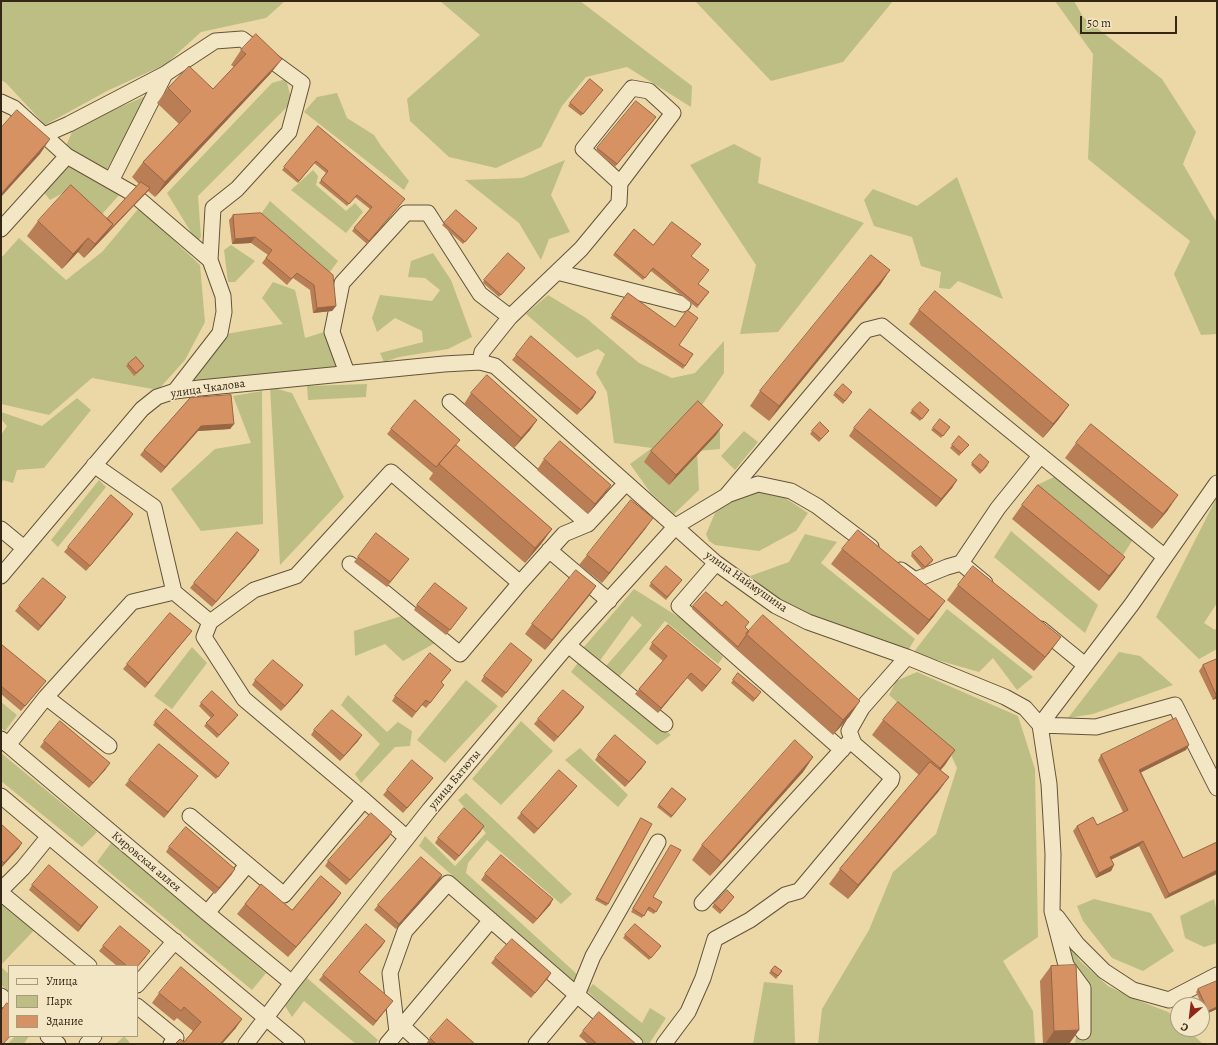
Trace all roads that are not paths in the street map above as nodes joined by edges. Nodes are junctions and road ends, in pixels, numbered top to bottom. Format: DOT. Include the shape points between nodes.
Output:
graph roads {
  1 [pos="165,74"];
  2 [pos="1,102"];
  3 [pos="44,135"];
  4 [pos="67,156"];
  5 [pos="111,181"];
  6 [pos="620,183"];
  7 [pos="1,229"];
  8 [pos="210,260"];
  9 [pos="557,272"];
  10 [pos="683,304"];
  11 [pos="510,316"];
  12 [pos="480,362"];
  13 [pos="495,366"];
  14 [pos="347,373"];
  15 [pos="175,391"];
  16 [pos="450,402"];
  17 [pos="1040,456"];
  18 [pos="94,465"];
  19 [pos="626,483"];
  20 [pos="1217,483"];
  21 [pos="726,496"];
  22 [pos="588,524"];
  23 [pos="676,526"];
  24 [pos="1,529"];
  25 [pos="24,548"];
  26 [pos="549,550"];
  27 [pos="1165,557"];
  28 [pos="716,563"];
  29 [pos="961,563"];
  30 [pos="350,564"];
  31 [pos="1,576"];
  32 [pos="520,583"];
  33 [pos="174,592"];
  34 [pos="996,592"];
  35 [pos="609,601"];
  36 [pos="210,622"];
  37 [pos="1032,622"];
  38 [pos="568,645"];
  39 [pos="907,657"];
  40 [pos="1085,666"];
  41 [pos="46,698"];
  42 [pos="664,724"];
  43 [pos="1040,725"];
  44 [pos="852,739"];
  45 [pos="4,742"];
  46 [pos="109,746"];
  47 [pos="842,750"];
  48 [pos="1217,788"];
  49 [pos="1,796"];
  50 [pos="364,800"];
  51 [pos="190,816"];
  52 [pos="49,836"];
  53 [pos="407,838"];
  54 [pos="658,842"];
  55 [pos="247,865"];
  56 [pos="1,891"];
  57 [pos="702,903"];
  58 [pos="1052,911"];
  59 [pos="207,913"];
  60 [pos="491,920"];
  61 [pos="175,941"];
  62 [pos="87,965"];
  63 [pos="1217,975"];
  64 [pos="292,983"];
  65 [pos="138,984"];
  66 [pos="577,995"];
  67 [pos="138,1007"];
  68 [pos="267,1017"];
  69 [pos="399,1029"];
  70 [pos="1083,1032"];
  71 [pos="49,1037"];
  72 [pos="58,1044"];
  73 [pos="171,1044"];
  74 [pos="246,1044"];
  75 [pos="297,1044"];
  76 [pos="387,1044"];
  77 [pos="422,1044"];
  78 [pos="536,1044"];
  79 [pos="635,1044"];
  80 [pos="664,1044"];
  1 -- 3 [label="street"];
  1 -- 5 [label="street"];
  1 -- 8 [label="street" via="215,41 242,39 302,83 289,132 237,189 213,208"];
  2 -- 3 [label="street" via="14,108"];
  3 -- 4 [label="street"];
  4 -- 5 [label="street"];
  4 -- 7 [label="street"];
  5 -- 8 [label="street" via="136,196"];
  6 -- 6 [label="street" via="673,113 649,91 632,88 583,149"];
  6 -- 9 [label="street" via="619,202 581,249"];
  8 -- 15 [label="street" via="223,296 224,312 220,333"];
  9 -- 10 [label="street"];
  9 -- 11 [label="street"];
  11 -- 12 [label="street" via="482,352"];
  11 -- 14 [label="street" via="480,294 428,214 406,213 342,283 332,332"];
  12 -- 13 [label="street, улица Чкалова"];
  12 -- 14 [label="street, улица Чкалова"];
  13 -- 19 [label="street, улица Наймушина"];
  14 -- 15 [label="street, улица Чкалова"];
  15 -- 18 [label="street, улица Чкалова" via="158,397 142,409"];
  16 -- 22 [label="street"];
  17 -- 21 [label="street" via="882,326 866,330"];
  17 -- 27 [label="street"];
  17 -- 29 [label="street" via="998,508"];
  18 -- 25 [label="street, улица Чкалова"];
  18 -- 33 [label="street" via="154,507"];
  19 -- 22 [label="street"];
  19 -- 23 [label="street, улица Наймушина"];
  20 -- 27 [label="street"];
  21 -- 23 [label="street, улица Батюты"];
  21 -- 29 [label="street" via="758,484 791,491 817,506 915,580"];
  22 -- 26 [label="street" via="564,534"];
  23 -- 28 [label="street, улица Наймушина"];
  23 -- 35 [label="street, улица Батюты"];
  24 -- 25 [label="street"];
  25 -- 31 [label="street, улица Чкалова"];
  26 -- 32 [label="street"];
  26 -- 35 [label="street"];
  27 -- 40 [label="street"];
  28 -- 39 [label="street, улица Наймушина" via="776,606 808,622"];
  28 -- 47 [label="street" via="679,606"];
  29 -- 34 [label="street"];
  30 -- 32 [label="street" via="460,654"];
  32 -- 36 [label="street" via="391,472 296,576 254,590"];
  33 -- 36 [label="street"];
  33 -- 41 [label="street" via="132,602"];
  35 -- 38 [label="street, улица Батюты"];
  36 -- 50 [label="street" via="204,637 244,699"];
  37 -- 40 [label="street"];
  38 -- 42 [label="street"];
  38 -- 53 [label="street, улица Батюты"];
  39 -- 43 [label="street, улица Наймушина" via="1005,697 1025,708"];
  39 -- 44 [label="street" via="862,708 850,731"];
  40 -- 43 [label="street"];
  41 -- 45 [label="street"];
  41 -- 46 [label="street"];
  43 -- 48 [label="street" via="1096,727 1175,705"];
  43 -- 58 [label="street" via="1049,784 1053,854"];
  44 -- 47 [label="street"];
  44 -- 80 [label="street" via="854,744 892,776 891,781 799,891 785,895 750,920 715,939 703,978 688,1012"];
  45 -- 59 [label="street, Кировская аллея"];
  47 -- 57 [label="street"];
  49 -- 52 [label="street"];
  50 -- 53 [label="street"];
  50 -- 55 [label="street" via="284,895"];
  51 -- 55 [label="street"];
  52 -- 56 [label="street"];
  52 -- 61 [label="street"];
  53 -- 64 [label="street, улица Батюты"];
  54 -- 66 [label="street" via="593,956"];
  55 -- 59 [label="street"];
  56 -- 62 [label="street"];
  58 -- 63 [label="street" via="1077,944 1104,971 1133,990 1169,1000"];
  58 -- 70 [label="street" via="1066,965 1083,988"];
  59 -- 64 [label="street, Кировская аллея"];
  60 -- 66 [label="street"];
  60 -- 69 [label="street"];
  60 -- 69 [label="street" via="448,883 405,931 390,973"];
  61 -- 65 [label="street"];
  61 -- 68 [label="street"];
  64 -- 68 [label="street, улица Батюты"];
  66 -- 78 [label="street"];
  66 -- 79 [label="street"];
  67 -- 73 [label="street" via="176,1038"];
  68 -- 74 [label="street, улица Батюты"];
  68 -- 75 [label="street"];
  69 -- 76 [label="street"];
  69 -- 77 [label="street"];
  71 -- 72 [label="street"];
}
